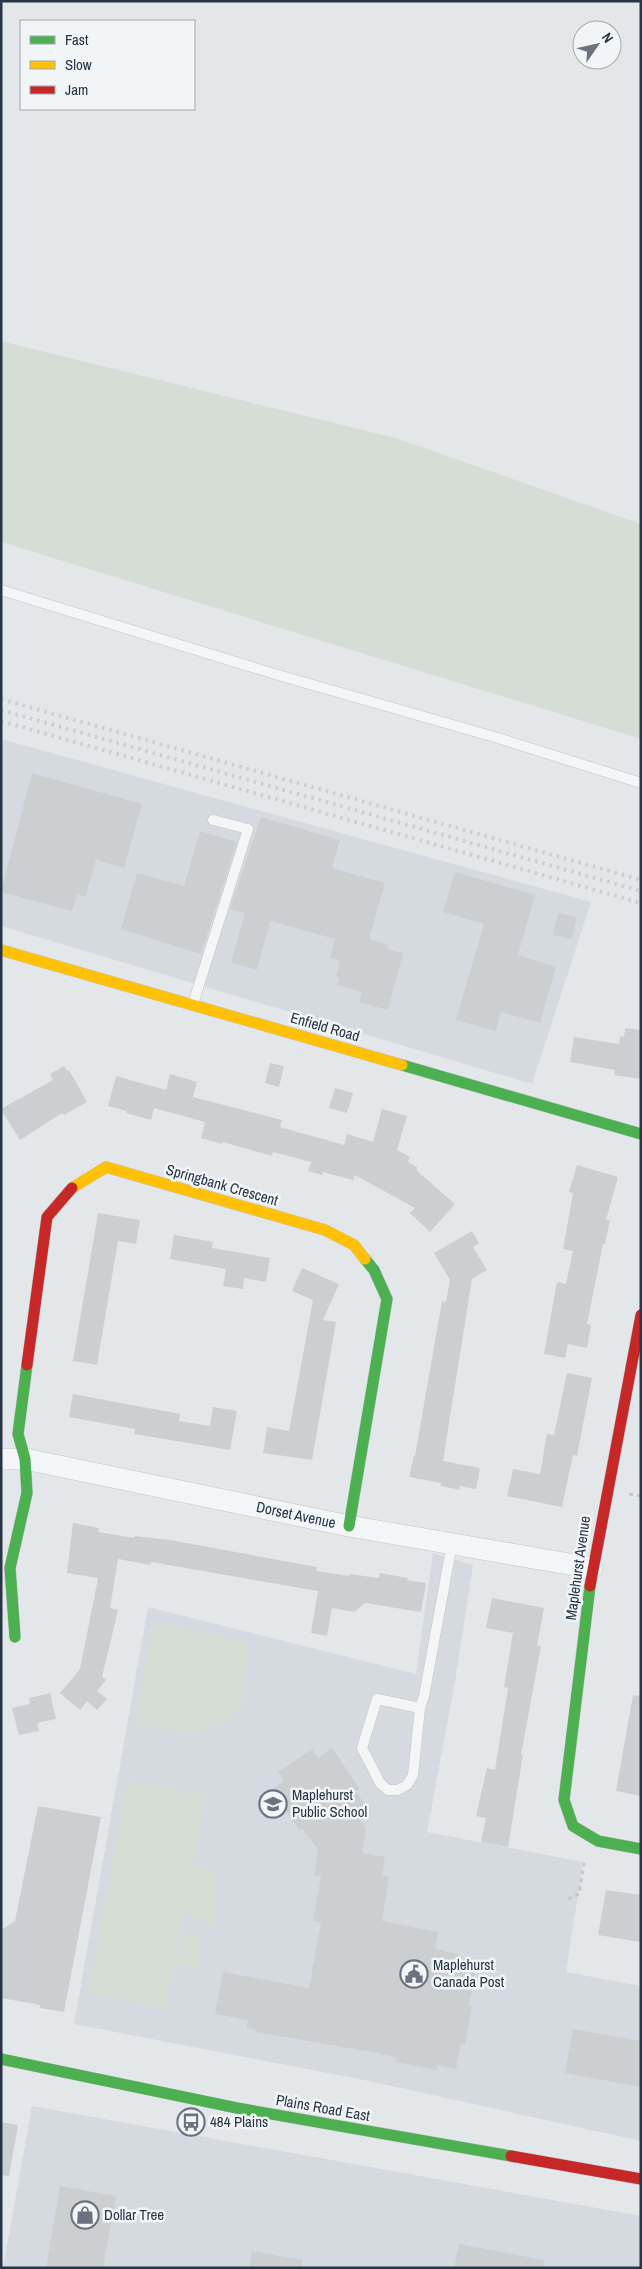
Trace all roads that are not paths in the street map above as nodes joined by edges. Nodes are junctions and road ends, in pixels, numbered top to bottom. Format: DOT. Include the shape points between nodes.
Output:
graph roads {
  1 [pos="1,590"];
  2 [pos="641,783"];
  3 [pos="213,820"];
  4 [pos="1,950"];
  5 [pos="193,1005"];
  6 [pos="641,1134"];
  7 [pos="641,1315"];
  8 [pos="1,1458"];
  9 [pos="25,1459"];
  10 [pos="348,1526"];
  11 [pos="452,1544"];
  12 [pos="592,1568"];
  13 [pos="15,1637"];
  14 [pos="420,1708"];
  15 [pos="641,1849"];
  16 [pos="1,2059"];
  17 [pos="641,2179"];
  1 -- 2 [label="lane"];
  3 -- 5 [label="lane" via="248,829"];
  4 -- 5 [label="street, Enfield Road"];
  5 -- 6 [label="street, Enfield Road"];
  7 -- 12 [label="street, Maplehurst Avenue"];
  8 -- 9 [label="street, Dorset Avenue"];
  9 -- 10 [label="street, Dorset Avenue"];
  9 -- 10 [label="street, Springbank Crescent" via="18,1434 47,1217 69,1190 106,1167 325,1230 354,1245 374,1270 387,1300"];
  9 -- 13 [label="street, Springbank Crescent" via="27,1493 10,1568"];
  10 -- 11 [label="street, Dorset Avenue"];
  11 -- 12 [label="street, Dorset Avenue"];
  11 -- 14 [label="lane"];
  12 -- 15 [label="street, Maplehurst Avenue" via="564,1800 573,1826 598,1841"];
  14 -- 14 [label="lane" via="377,1699 362,1748 380,1783 388,1790 398,1790 407,1785 413,1775"];
  16 -- 17 [label="street, Plains Road East" via="246,2110"];
}
